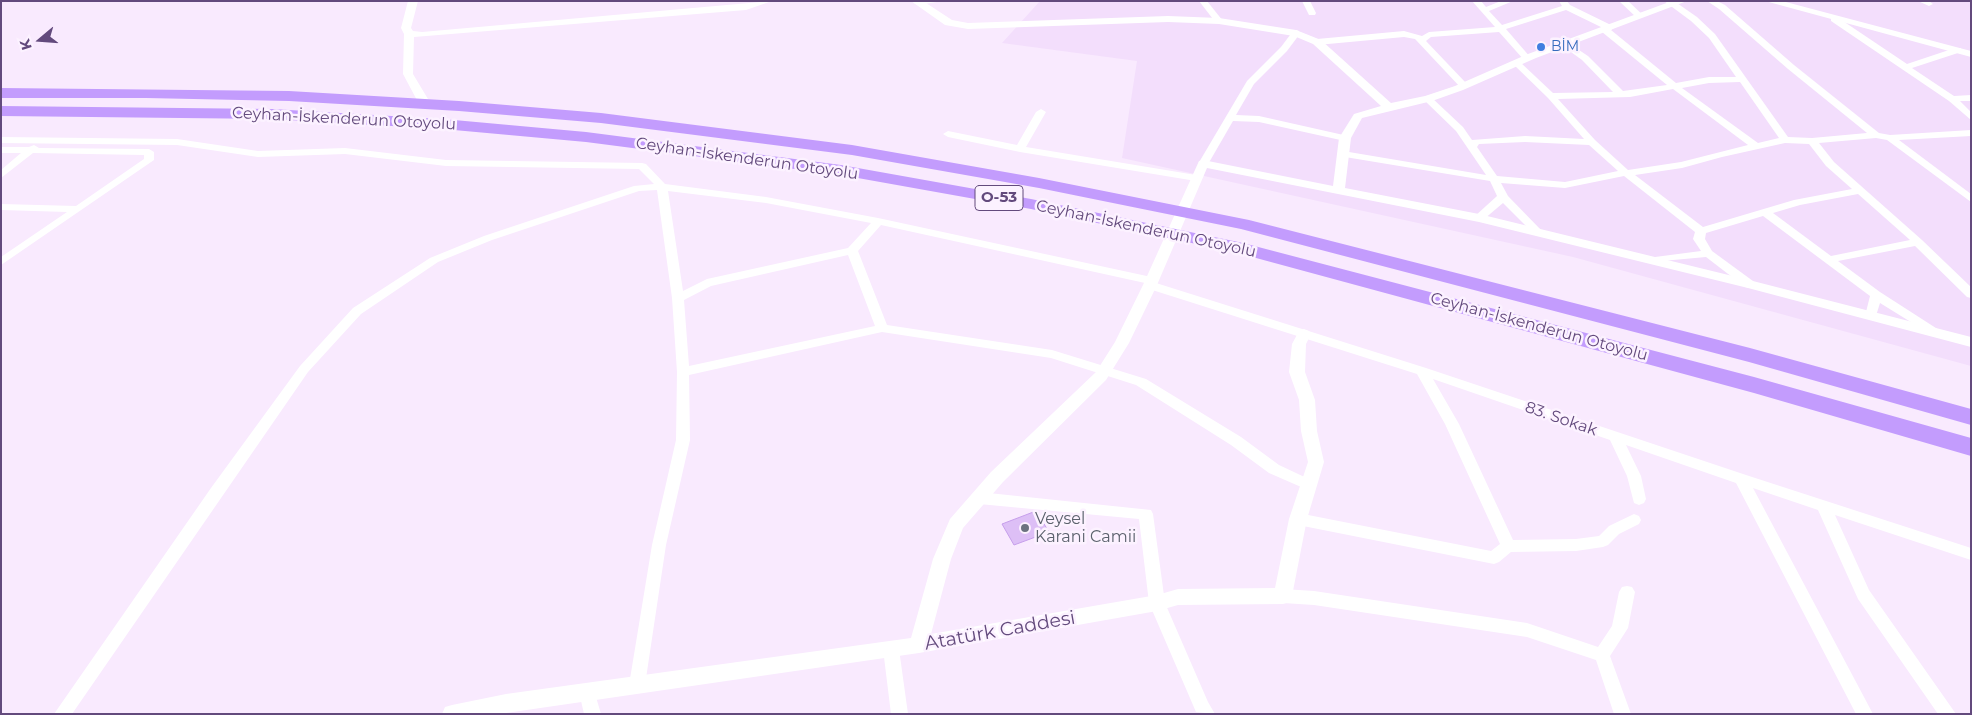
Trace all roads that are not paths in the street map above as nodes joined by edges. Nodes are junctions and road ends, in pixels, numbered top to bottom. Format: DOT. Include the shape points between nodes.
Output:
graph roads {
  1 [pos="413,1"];
  2 [pos="939,1"];
  3 [pos="1203,1"];
  4 [pos="1306,1"];
  5 [pos="1476,1"];
  6 [pos="1509,1"];
  7 [pos="1622,1"];
  8 [pos="1712,1"];
  9 [pos="1770,1"];
  10 [pos="766,2"];
  11 [pos="917,2"];
  12 [pos="1674,2"];
  13 [pos="1825,2"];
  14 [pos="1565,4"];
  15 [pos="1484,10"];
  16 [pos="1312,13"];
  17 [pos="1820,15"];
  18 [pos="1640,16"];
  19 [pos="1834,19"];
  20 [pos="1219,21"];
  21 [pos="1499,29"];
  22 [pos="1607,29"];
  23 [pos="1296,33"];
  24 [pos="408,34"];
  25 [pos="1422,40"];
  26 [pos="1318,42"];
  27 [pos="1567,45"];
  28 [pos="1958,50"];
  29 [pos="1971,54"];
  30 [pos="1527,58"];
  31 [pos="1516,63"];
  32 [pos="1907,67"];
  33 [pos="1743,79"];
  34 [pos="1464,86"];
  35 [pos="1674,86"];
  36 [pos="1,93"];
  37 [pos="1620,94"];
  38 [pos="1552,96"];
  39 [pos="1971,98"];
  40 [pos="1428,99"];
  41 [pos="1952,99"];
  42 [pos="425,104"];
  43 [pos="1389,107"];
  44 [pos="1,111"];
  45 [pos="1040,112"];
  46 [pos="1971,117"];
  47 [pos="1229,118"];
  48 [pos="948,134"];
  49 [pos="1971,134"];
  50 [pos="1876,135"];
  51 [pos="1345,138"];
  52 [pos="1890,138"];
  53 [pos="45,139"];
  54 [pos="1,140"];
  55 [pos="1786,140"];
  56 [pos="1812,141"];
  57 [pos="1592,142"];
  58 [pos="1472,146"];
  59 [pos="1756,146"];
  60 [pos="1020,149"];
  61 [pos="1,150"];
  62 [pos="32,150"];
  63 [pos="1343,154"];
  64 [pos="1203,164"];
  65 [pos="1626,173"];
  66 [pos="1,175"];
  67 [pos="1494,179"];
  68 [pos="1195,183"];
  69 [pos="662,187"];
  70 [pos="1339,190"];
  71 [pos="1860,191"];
  72 [pos="1503,197"];
  73 [pos="1971,199"];
  74 [pos="1,207"];
  75 [pos="78,209"];
  76 [pos="1764,211"];
  77 [pos="1479,218"];
  78 [pos="878,221"];
  79 [pos="1537,231"];
  80 [pos="1701,231"];
  81 [pos="1918,242"];
  82 [pos="852,251"];
  83 [pos="1708,253"];
  84 [pos="1831,259"];
  85 [pos="1655,260"];
  86 [pos="1,262"];
  87 [pos="1151,283"];
  88 [pos="1749,284"];
  89 [pos="1876,294"];
  90 [pos="1971,294"];
  91 [pos="678,298"];
  92 [pos="1871,316"];
  93 [pos="882,328"];
  94 [pos="1935,333"];
  95 [pos="1304,334"];
  96 [pos="1971,342"];
  97 [pos="1105,370"];
  98 [pos="1422,371"];
  99 [pos="683,372"];
  100 [pos="1971,417"];
  101 [pos="1615,437"];
  102 [pos="1971,447"];
  103 [pos="1741,479"];
  104 [pos="1308,485"];
  105 [pos="979,498"];
  106 [pos="1639,499"];
  107 [pos="1824,507"];
  108 [pos="1298,519"];
  109 [pos="1634,520"];
  110 [pos="1508,546"];
  111 [pos="1970,556"];
  112 [pos="1627,592"];
  113 [pos="1283,596"];
  114 [pos="1157,603"];
  115 [pos="919,645"];
  116 [pos="891,649"];
  117 [pos="1602,655"];
  118 [pos="637,685"];
  119 [pos="587,692"];
  120 [pos="62,714"];
  121 [pos="452,714"];
  122 [pos="593,714"];
  123 [pos="900,714"];
  124 [pos="1207,714"];
  125 [pos="1622,714"];
  126 [pos="1865,714"];
  127 [pos="1948,714"];
  1 -- 24 [label="street" via="406,28"];
  2 -- 11 [label="street"];
  3 -- 20 [label="street"];
  4 -- 16 [label="street"];
  5 -- 15 [label="street"];
  6 -- 15 [label="street"];
  7 -- 18 [label="street"];
  8 -- 50 [label="street"];
  9 -- 17 [label="street"];
  10 -- 24 [label="street" via="736,8 444,34"];
  11 -- 20 [label="street" via="949,23 968,26 1168,19"];
  12 -- 18 [label="street"];
  12 -- 33 [label="street" via="1712,36"];
  13 -- 17 [label="street"];
  14 -- 21 [label="street"];
  14 -- 22 [label="street"];
  15 -- 21 [label="street"];
  17 -- 19 [label="street"];
  18 -- 22 [label="street"];
  19 -- 28 [label="street"];
  19 -- 32 [label="street"];
  20 -- 23 [label="street"];
  21 -- 25 [label="street" via="1429,35"];
  21 -- 30 [label="street"];
  22 -- 27 [label="street"];
  22 -- 35 [label="street"];
  23 -- 26 [label="street"];
  23 -- 47 [label="street" via="1250,83"];
  24 -- 42 [label="street" via="408,74"];
  25 -- 26 [label="street" via="1404,34"];
  25 -- 34 [label="street"];
  26 -- 43 [label="street"];
  27 -- 30 [label="street"];
  27 -- 37 [label="street" via="1586,58"];
  28 -- 29 [label="street"];
  28 -- 32 [label="street"];
  30 -- 31 [label="street"];
  31 -- 34 [label="street"];
  31 -- 38 [label="street"];
  32 -- 41 [label="street"];
  33 -- 35 [label="street"];
  33 -- 55 [label="street"];
  34 -- 40 [label="street"];
  35 -- 37 [label="street"];
  35 -- 59 [label="street"];
  36 -- 42 [label="highway, Ceyhan-İskenderun Otoyolu / O-53" via="289,96"];
  37 -- 38 [label="street"];
  38 -- 57 [label="street"];
  39 -- 41 [label="street"];
  40 -- 43 [label="street"];
  40 -- 58 [label="street" via="1460,129"];
  41 -- 46 [label="street"];
  42 -- 100 [label="highway, Ceyhan-İskenderun Otoyolu / O-53" via="601,118 852,150 1040,183 1261,229 1750,355"];
  43 -- 51 [label="street" via="1358,116"];
  44 -- 102 [label="highway, Ceyhan-İskenderun Otoyolu / O-53" via="272,114 443,124 586,137 841,170 1031,204 1236,247 1754,385"];
  45 -- 60 [label="street"];
  47 -- 51 [label="street" via="1259,119"];
  47 -- 64 [label="street"];
  48 -- 60 [label="street"];
  49 -- 52 [label="street"];
  50 -- 52 [label="street"];
  50 -- 56 [label="street"];
  51 -- 63 [label="street"];
  52 -- 73 [label="street"];
  53 -- 54 [label="street"];
  53 -- 62 [label="street"];
  53 -- 69 [label="street" via="177,142 258,154 345,151 446,163 642,166"];
  55 -- 56 [label="street"];
  55 -- 59 [label="street"];
  56 -- 71 [label="street" via="1830,164"];
  57 -- 58 [label="street" via="1525,139 1476,141"];
  57 -- 65 [label="street"];
  58 -- 67 [label="street"];
  59 -- 65 [label="street" via="1682,166"];
  60 -- 68 [label="street"];
  61 -- 62 [label="street"];
  62 -- 66 [label="street"];
  62 -- 75 [label="street" via="150,152 149,160"];
  63 -- 67 [label="street"];
  63 -- 70 [label="street"];
  64 -- 68 [label="street"];
  64 -- 70 [label="street"];
  65 -- 67 [label="street" via="1565,185"];
  65 -- 80 [label="street"];
  67 -- 72 [label="street"];
  68 -- 87 [label="street"];
  69 -- 78 [label="street, 83. Sokak" via="766,200"];
  69 -- 91 [label="street"];
  69 -- 120 [label="street, 83. Sokak" via="638,188 461,249 434,260 357,311 304,369"];
  70 -- 77 [label="street"];
  71 -- 76 [label="street"];
  71 -- 81 [label="street"];
  72 -- 77 [label="street"];
  72 -- 79 [label="street"];
  74 -- 75 [label="street"];
  75 -- 86 [label="street"];
  76 -- 80 [label="street"];
  76 -- 84 [label="street"];
  77 -- 79 [label="street"];
  78 -- 82 [label="street"];
  78 -- 87 [label="street, 83. Sokak"];
  79 -- 85 [label="street"];
  80 -- 83 [label="street" via="1699,239"];
  81 -- 84 [label="street"];
  81 -- 90 [label="street"];
  82 -- 91 [label="street" via="707,283"];
  82 -- 93 [label="street"];
  83 -- 85 [label="street"];
  83 -- 88 [label="street"];
  84 -- 89 [label="street"];
  85 -- 88 [label="street"];
  87 -- 95 [label="street, 83. Sokak"];
  87 -- 97 [label="street"];
  88 -- 92 [label="street"];
  89 -- 92 [label="street"];
  89 -- 94 [label="street"];
  91 -- 99 [label="street"];
  92 -- 94 [label="street"];
  93 -- 97 [label="street" via="1052,354"];
  93 -- 99 [label="street"];
  94 -- 96 [label="street"];
  95 -- 98 [label="street, 83. Sokak"];
  95 -- 104 [label="street" via="1299,344 1297,372 1307,400 1316,462"];
  97 -- 104 [label="street" via="1141,382 1236,441 1274,469"];
  97 -- 105 [label="street"];
  98 -- 101 [label="street, 83. Sokak"];
  98 -- 110 [label="street" via="1452,424"];
  99 -- 118 [label="street" via="683,440 659,545"];
  101 -- 103 [label="street, 83. Sokak"];
  101 -- 106 [label="street" via="1634,476"];
  103 -- 107 [label="street, 83. Sokak"];
  103 -- 126 [label="street"];
  104 -- 108 [label="street"];
  105 -- 114 [label="street" via="1146,514"];
  105 -- 115 [label="street" via="956,524 942,559"];
  107 -- 111 [label="street, 83. Sokak"];
  107 -- 127 [label="street" via="1863,594"];
  108 -- 110 [label="street" via="1494,558"];
  108 -- 113 [label="street"];
  109 -- 110 [label="street" via="1614,530 1603,541 1576,545"];
  112 -- 117 [label="street" via="1620,628"];
  113 -- 114 [label="street, Atatürk Caddesi" via="1178,597"];
  113 -- 117 [label="street" via="1527,630"];
  114 -- 115 [label="street, Atatürk Caddesi"];
  114 -- 124 [label="street"];
  115 -- 116 [label="street, Atatürk Caddesi"];
  116 -- 118 [label="street, Atatürk Caddesi"];
  116 -- 123 [label="street"];
  117 -- 125 [label="street"];
  118 -- 119 [label="street, Atatürk Caddesi"];
  119 -- 121 [label="street, Atatürk Caddesi"];
  119 -- 122 [label="street"];
}
